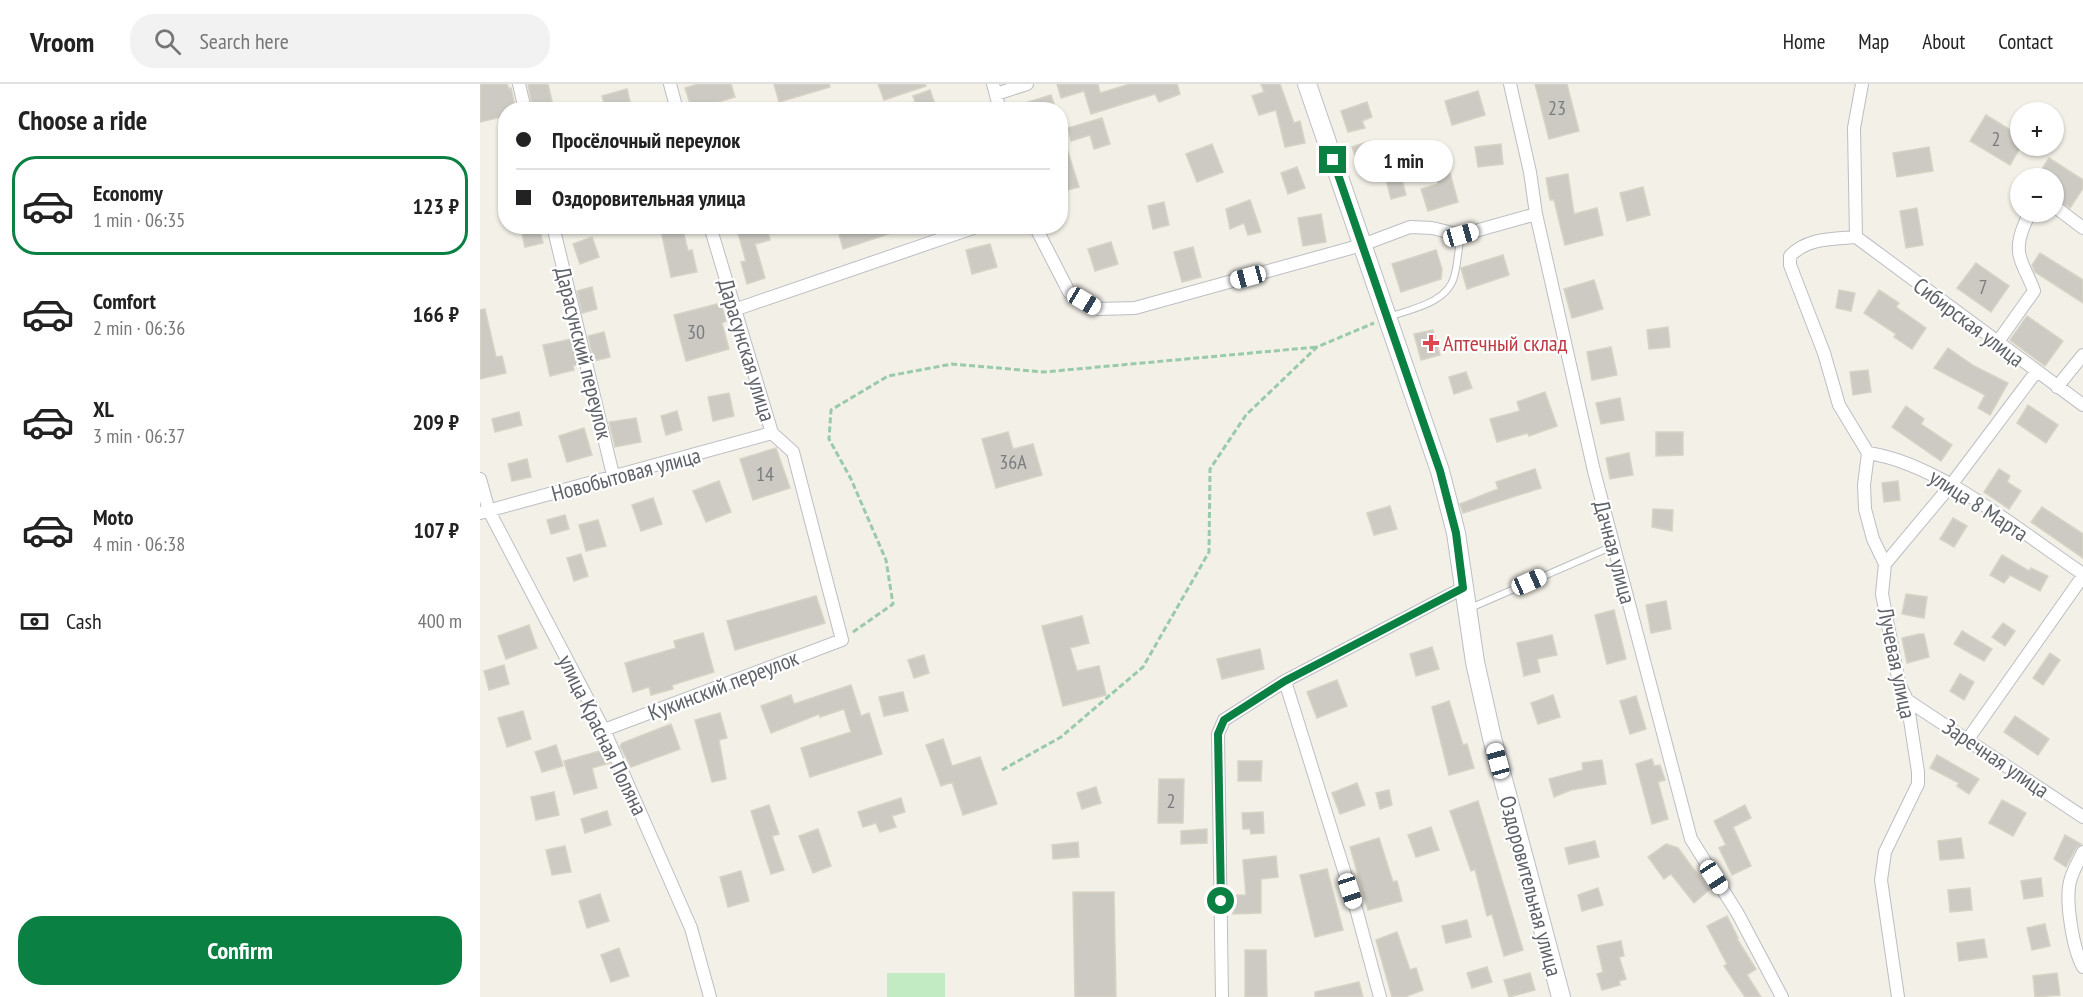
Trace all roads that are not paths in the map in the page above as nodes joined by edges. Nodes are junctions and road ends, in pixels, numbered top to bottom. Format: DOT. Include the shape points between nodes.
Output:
graph roads {
  1 [pos="519,84"];
  2 [pos="670,84"];
  3 [pos="1027,84"];
  4 [pos="1307,84"];
  5 [pos="1510,84"];
  6 [pos="1862,84"];
  7 [pos="994,89"];
  8 [pos="523,102"];
  9 [pos="675,102"];
  10 [pos="1536,214"];
  11 [pos="2064,214"];
  12 [pos="2025,222"];
  13 [pos="2083,228"];
  14 [pos="555,234"];
  15 [pos="712,234"];
  16 [pos="956,234"];
  17 [pos="1039,234"];
  18 [pos="1461,235"];
  19 [pos="1856,237"];
  20 [pos="1362,245"];
  21 [pos="734,310"];
  22 [pos="1387,318"];
  23 [pos="1997,343"];
  24 [pos="2083,355"];
  25 [pos="2036,372"];
  26 [pos="2057,387"];
  27 [pos="2083,405"];
  28 [pos="772,434"];
  29 [pos="1868,453"];
  30 [pos="614,478"];
  31 [pos="480,479"];
  32 [pos="1951,485"];
  33 [pos="484,512"];
  34 [pos="1614,545"];
  35 [pos="1885,564"];
  36 [pos="2083,575"];
  37 [pos="1463,588"];
  38 [pos="1466,610"];
  39 [pos="842,640"];
  40 [pos="1285,681"];
  41 [pos="1907,700"];
  42 [pos="604,730"];
  43 [pos="1968,739"];
  44 [pos="2083,817"];
  45 [pos="2083,852"];
  46 [pos="2083,967"];
  47 [pos="710,997"];
  48 [pos="1222,997"];
  49 [pos="1380,997"];
  50 [pos="1561,997"];
  51 [pos="1782,997"];
  52 [pos="1898,997"];
  1 -- 8 [label="street"];
  2 -- 9 [label="street"];
  3 -- 7 [label="street"];
  4 -- 20 [label="street, Оздоровительная улица"];
  5 -- 10 [label="street, Дачная улица"];
  6 -- 19 [label="street" via="1854,128"];
  10 -- 18 [label="street"];
  10 -- 34 [label="street, Дачная улица"];
  11 -- 13 [label="street"];
  12 -- 23 [label="street" via="2018,254 2034,291"];
  14 -- 30 [label="street, Дарасунский переулок"];
  15 -- 21 [label="street, Дарасунская улица"];
  16 -- 21 [label="street"];
  17 -- 20 [label="street" via="1069,292 1098,309 1135,308"];
  18 -- 20 [label="street" via="1410,226"];
  18 -- 22 [label="lane" via="1454,277 1447,290 1431,302"];
  19 -- 23 [label="street, Сибирская улица"];
  19 -- 29 [label="street" via="1814,241 1796,250 1790,256 1790,265 1824,353 1839,405"];
  20 -- 22 [label="street, Оздоровительная улица"];
  21 -- 28 [label="street, Дарасунская улица"];
  22 -- 37 [label="street, Оздоровительная улица" via="1440,471 1456,533"];
  23 -- 25 [label="street, Сибирская улица"];
  24 -- 26 [label="street"];
  25 -- 26 [label="street, Сибирская улица"];
  25 -- 32 [label="street"];
  26 -- 27 [label="street, Сибирская улица"];
  28 -- 30 [label="street, Новобытовая улица"];
  28 -- 39 [label="street, Дарасунская улица" via="793,452"];
  29 -- 32 [label="street, улица 8 Марта" via="1893,457"];
  29 -- 35 [label="street" via="1865,509"];
  30 -- 33 [label="street, Новобытовая улица"];
  31 -- 33 [label="street, улица Красная Поляна"];
  32 -- 35 [label="street"];
  32 -- 36 [label="street, улица 8 Марта"];
  33 -- 42 [label="street, улица Красная Поляна"];
  34 -- 38 [label="lane"];
  34 -- 51 [label="street, Дачная улица" via="1691,839 1738,914"];
  35 -- 41 [label="street, Лучевая улица" via="1882,594 1899,683"];
  36 -- 43 [label="street"];
  37 -- 38 [label="street, Оздоровительная улица"];
  37 -- 40 [label="street"];
  38 -- 50 [label="street, Оздоровительная улица" via="1492,738"];
  39 -- 42 [label="street, Кукинский переулок"];
  40 -- 48 [label="street" via="1224,720 1218,734"];
  40 -- 49 [label="street"];
  41 -- 43 [label="street, Заречная улица"];
  41 -- 52 [label="street, Лучевая улица" via="1918,784 1885,852 1881,880"];
  42 -- 47 [label="street, улица Красная Поляна" via="691,928"];
  43 -- 44 [label="street, Заречная улица"];
  45 -- 46 [label="street" via="2070,880 2070,915 2077,957"];
}
